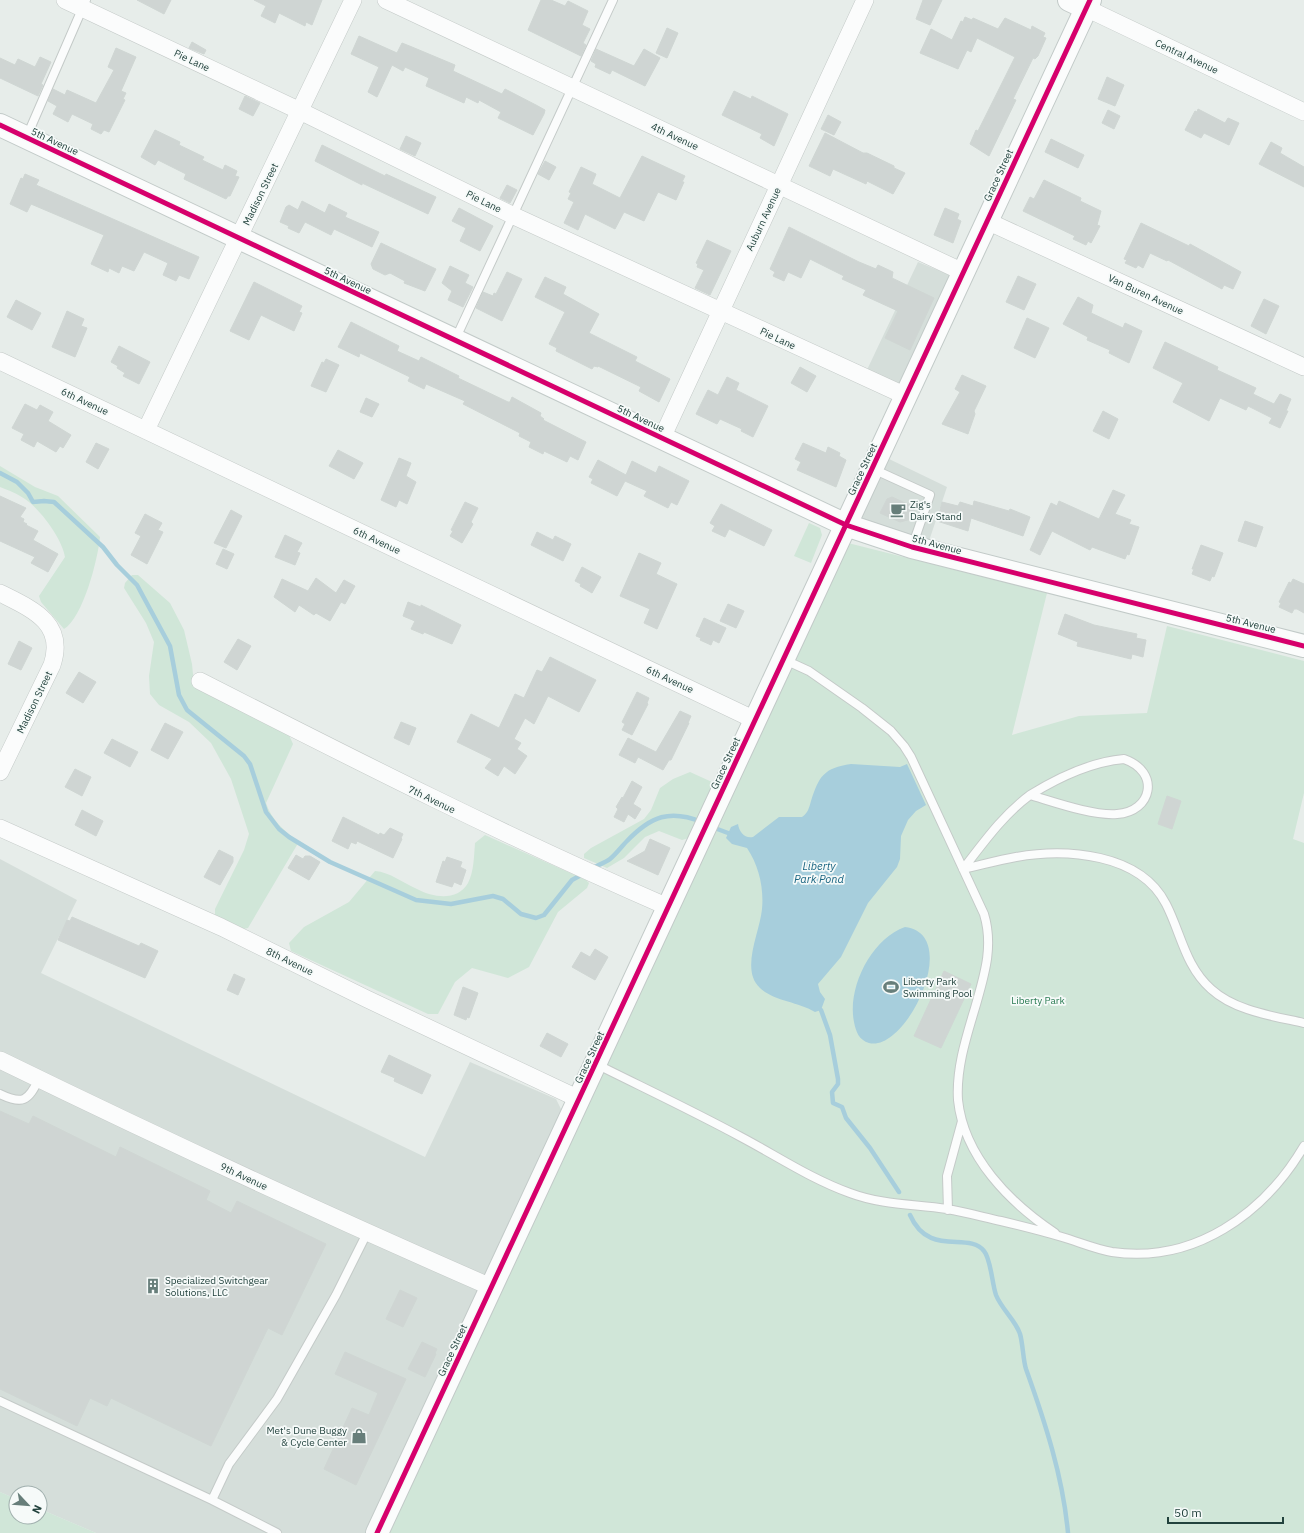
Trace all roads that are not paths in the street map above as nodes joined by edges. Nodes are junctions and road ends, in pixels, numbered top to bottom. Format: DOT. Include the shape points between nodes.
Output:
graph roads {
  1 [pos="65,0"];
  2 [pos="353,0"];
  3 [pos="386,0"];
  4 [pos="613,0"];
  5 [pos="865,0"];
  6 [pos="1082,3"];
  7 [pos="84,4"];
  8 [pos="572,88"];
  9 [pos="300,110"];
  10 [pos="1304,112"];
  11 [pos="0,125"];
  12 [pos="26,137"];
  13 [pos="779,186"];
  14 [pos="514,216"];
  15 [pos="987,221"];
  16 [pos="239,238"];
  17 [pos="963,272"];
  18 [pos="720,311"];
  19 [pos="455,340"];
  20 [pos="0,361"];
  21 [pos="1304,367"];
  22 [pos="906,396"];
  23 [pos="146,430"];
  24 [pos="662,438"];
  25 [pos="872,468"];
  26 [pos="846,525"];
  27 [pos="912,547"];
  28 [pos="0,593"];
  29 [pos="1304,646"];
  30 [pos="783,659"];
  31 [pos="200,681"];
  32 [pos="755,720"];
  33 [pos="0,772"];
  34 [pos="1030,795"];
  35 [pos="0,828"];
  36 [pos="963,869"];
  37 [pos="668,907"];
  38 [pos="1304,1023"];
  39 [pos="0,1060"];
  40 [pos="595,1064"];
  41 [pos="39,1079"];
  42 [pos="0,1094"];
  43 [pos="579,1098"];
  44 [pos="962,1121"];
  45 [pos="1304,1146"];
  46 [pos="948,1210"];
  47 [pos="367,1233"];
  48 [pos="1060,1237"];
  49 [pos="491,1287"];
  50 [pos="0,1401"];
  51 [pos="212,1500"];
  52 [pos="277,1533"];
  53 [pos="376,1533"];
  1 -- 7 [label="street, Pie Lane"];
  2 -- 9 [label="street, Madison Street"];
  3 -- 8 [label="street, 4th Avenue"];
  4 -- 8 [label="lane"];
  5 -- 13 [label="street, Auburn Avenue"];
  6 -- 10 [label="street, Central Avenue"];
  6 -- 15 [label="street, Grace Street"];
  7 -- 9 [label="street, Pie Lane"];
  7 -- 12 [label="lane"];
  8 -- 13 [label="street, 4th Avenue"];
  8 -- 14 [label="lane"];
  9 -- 14 [label="street, Pie Lane"];
  9 -- 16 [label="street, Madison Street"];
  11 -- 12 [label="street, 5th Avenue"];
  12 -- 16 [label="street, 5th Avenue"];
  13 -- 17 [label="street, 4th Avenue"];
  13 -- 18 [label="street, Auburn Avenue"];
  14 -- 18 [label="street, Pie Lane"];
  14 -- 19 [label="lane"];
  15 -- 17 [label="street, Grace Street"];
  15 -- 21 [label="street, Van Buren Avenue"];
  16 -- 19 [label="street, 5th Avenue"];
  16 -- 23 [label="street, Madison Street"];
  17 -- 22 [label="street, Grace Street"];
  18 -- 22 [label="street, Pie Lane"];
  18 -- 24 [label="street, Auburn Avenue"];
  19 -- 24 [label="street, 5th Avenue"];
  20 -- 23 [label="street, 6th Avenue"];
  22 -- 25 [label="street, Grace Street"];
  23 -- 32 [label="street, 6th Avenue"];
  24 -- 26 [label="street, 5th Avenue"];
  25 -- 26 [label="street, Grace Street"];
  25 -- 27 [label="lane" via="930,495"];
  26 -- 27 [label="street, 5th Avenue"];
  26 -- 30 [label="street, Grace Street"];
  27 -- 29 [label="street, 5th Avenue"];
  28 -- 33 [label="street, Madison Street" via="40,615 53,631 56,642 56,654 52,665"];
  30 -- 32 [label="street, Grace Street"];
  30 -- 36 [label="lane" via="809,671 891,731 911,757"];
  31 -- 37 [label="street, 7th Avenue" via="449,807"];
  32 -- 37 [label="street, Grace Street"];
  34 -- 34 [label="lane" via="1080,769 1124,759 1134,762 1143,770 1148,788 1139,806 1129,812 1117,814 1062,805"];
  34 -- 36 [label="lane" via="999,823"];
  35 -- 43 [label="street, 8th Avenue" via="221,927 367,999"];
  36 -- 38 [label="lane" via="1017,856 1044,854 1089,856 1128,867 1140,874 1159,892 1189,960 1212,990 1242,1007"];
  36 -- 44 [label="lane" via="984,914 989,940 986,967 962,1052 958,1099"];
  37 -- 40 [label="street, Grace Street"];
  39 -- 41 [label="street, 9th Avenue"];
  40 -- 43 [label="street, Grace Street"];
  40 -- 46 [label="lane" via="706,1118 831,1185 880,1202"];
  41 -- 42 [label="lane" via="32,1094 23,1101 14,1101"];
  41 -- 47 [label="street, 9th Avenue"];
  43 -- 49 [label="street, Grace Street"];
  44 -- 46 [label="lane" via="947,1176"];
  44 -- 48 [label="lane" via="970,1142 996,1182 1030,1216"];
  45 -- 48 [label="lane" via="1276,1187 1259,1203 1232,1225 1203,1239 1157,1252 1131,1254"];
  46 -- 48 [label="lane"];
  47 -- 49 [label="street, 9th Avenue"];
  47 -- 51 [label="lane" via="336,1295 277,1399 229,1464"];
  49 -- 53 [label="street, Grace Street"];
  50 -- 51 [label="lane"];
  51 -- 52 [label="lane"];
}
